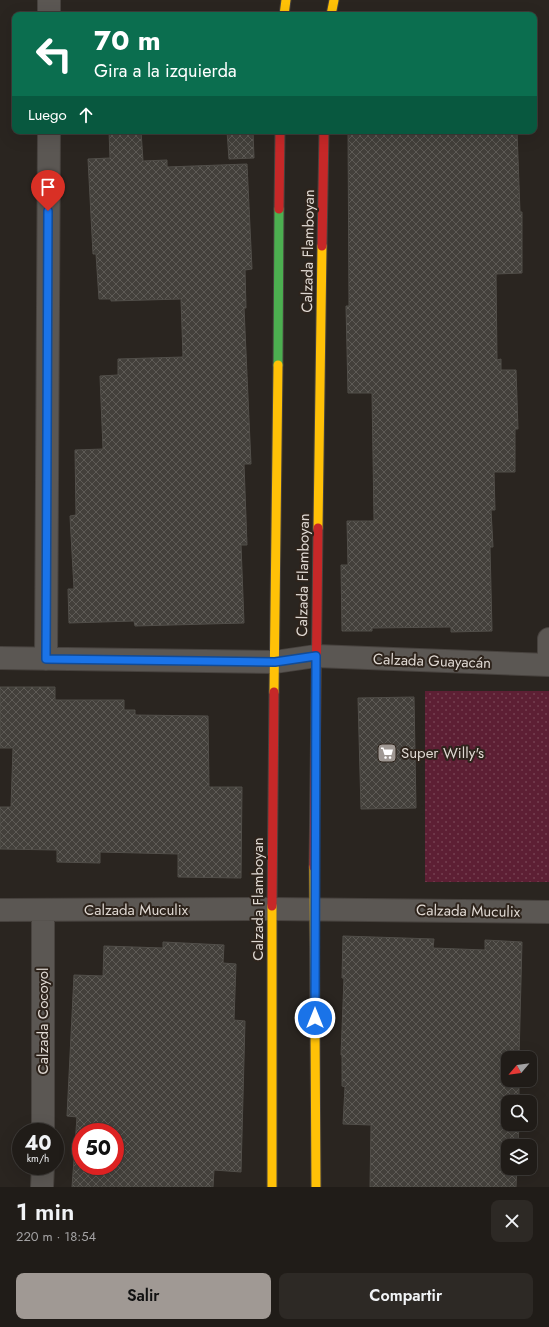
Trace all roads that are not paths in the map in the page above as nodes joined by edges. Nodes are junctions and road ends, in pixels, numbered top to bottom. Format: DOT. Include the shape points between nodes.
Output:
graph roads {
  1 [pos="50,0"];
  2 [pos="286,0"];
  3 [pos="334,0"];
  4 [pos="49,12"];
  5 [pos="284,12"];
  6 [pos="332,12"];
  7 [pos="49,134"];
  8 [pos="280,134"];
  9 [pos="324,134"];
  10 [pos="549,639"];
  11 [pos="316,656"];
  12 [pos="0,658"];
  13 [pos="46,659"];
  14 [pos="275,662"];
  15 [pos="549,665"];
  16 [pos="272,909"];
  17 [pos="0,910"];
  18 [pos="314,910"];
  19 [pos="43,911"];
  20 [pos="549,912"];
  21 [pos="43,1123"];
  22 [pos="42,1175"];
  23 [pos="42,1187"];
  24 [pos="272,1187"];
  25 [pos="316,1187"];
  1 -- 4 [label="street"];
  2 -- 5 [label="main road"];
  3 -- 6 [label="main road"];
  7 -- 13 [label="street"];
  8 -- 14 [label="main road, Calzada Flamboyan"];
  9 -- 11 [label="main road, Calzada Flamboyan"];
  10 -- 15 [label="street"];
  11 -- 14 [label="street, Calzada Guayacán"];
  11 -- 15 [label="street, Calzada Guayacán"];
  11 -- 18 [label="main road, Calzada Flamboyan"];
  12 -- 13 [label="street"];
  13 -- 14 [label="street"];
  14 -- 16 [label="main road, Calzada Flamboyan"];
  16 -- 18 [label="street, Calzada Muculix"];
  16 -- 19 [label="street, Calzada Muculix"];
  16 -- 24 [label="main road, Calzada Flamboyan"];
  17 -- 19 [label="street, Calzada Muculix"];
  18 -- 20 [label="street, Calzada Muculix"];
  18 -- 25 [label="main road, Calzada Flamboyan"];
  19 -- 21 [label="street, Calzada Cocoyol"];
  22 -- 23 [label="street"];
}
